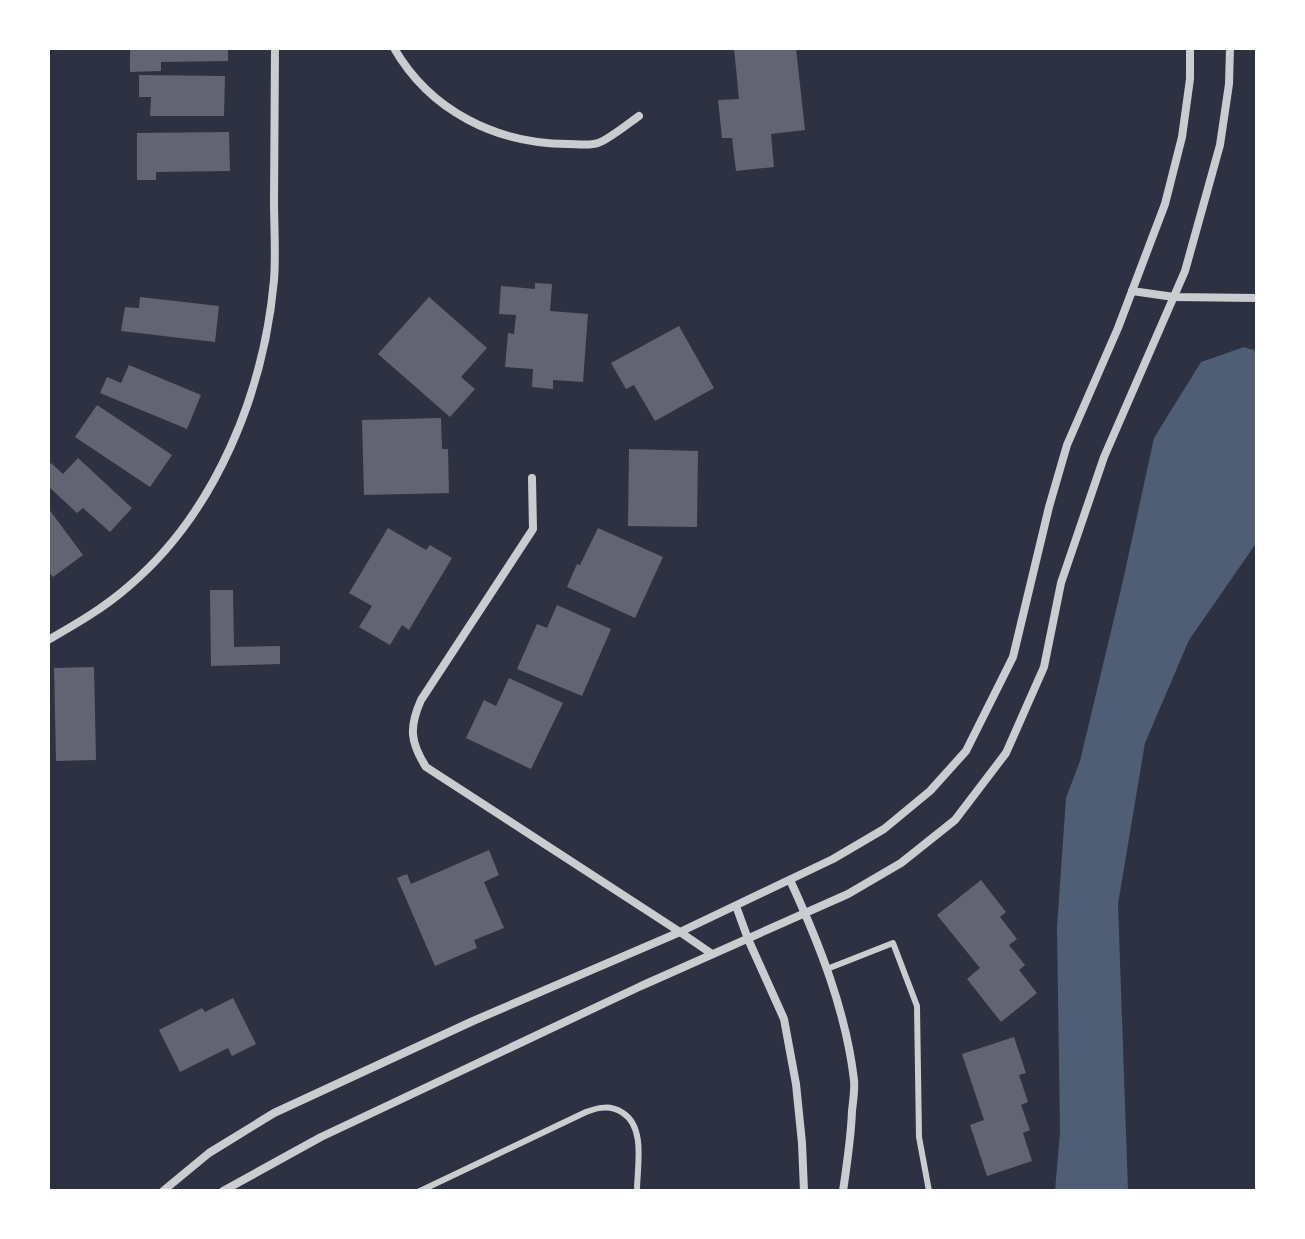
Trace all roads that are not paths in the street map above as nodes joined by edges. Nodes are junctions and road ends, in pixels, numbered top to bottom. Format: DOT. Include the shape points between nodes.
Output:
graph roads {
  1 [pos="275,48"];
  2 [pos="394,48"];
  3 [pos="1190,48"];
  4 [pos="1230,48"];
  5 [pos="639,116"];
  6 [pos="1132,291"];
  7 [pos="1174,297"];
  8 [pos="1257,298"];
  9 [pos="532,478"];
  10 [pos="48,640"];
  11 [pos="790,880"];
  12 [pos="736,906"];
  13 [pos="805,913"];
  14 [pos="680,932"];
  15 [pos="748,939"];
  16 [pos="712,954"];
  17 [pos="827,969"];
  18 [pos="163,1191"];
  19 [pos="223,1191"];
  20 [pos="420,1191"];
  21 [pos="637,1191"];
  22 [pos="804,1191"];
  23 [pos="843,1191"];
  24 [pos="929,1191"];
  1 -- 10 [label="street" via="274,277 257,375 237,431 190,519 167,548 130,586"];
  2 -- 5 [label="street" via="437,99 471,122 509,137 598,144"];
  3 -- 6 [label="street" via="1182,137 1165,204"];
  4 -- 7 [label="street" via="1220,145"];
  6 -- 7 [label="street"];
  6 -- 11 [label="street" via="1067,445 1013,657 966,751 930,791 884,829"];
  7 -- 8 [label="street"];
  7 -- 13 [label="street" via="1104,457 1061,583 1044,667 1006,753 955,820 901,863"];
  9 -- 14 [label="street" via="533,529 421,700 412,734 416,752 426,767"];
  11 -- 12 [label="street"];
  11 -- 13 [label="street"];
  12 -- 14 [label="street"];
  12 -- 15 [label="street"];
  13 -- 15 [label="street"];
  13 -- 17 [label="street"];
  14 -- 16 [label="street"];
  14 -- 18 [label="street" via="274,1113 209,1153"];
  15 -- 16 [label="street"];
  15 -- 22 [label="street" via="784,1019 796,1084"];
  16 -- 19 [label="street" via="321,1137"];
  17 -- 23 [label="street" via="854,1083"];
  17 -- 24 [label="lane" via="893,943 917,1006 919,1137"];
  20 -- 21 [label="lane" via="586,1112 609,1107 635,1127"];
}
